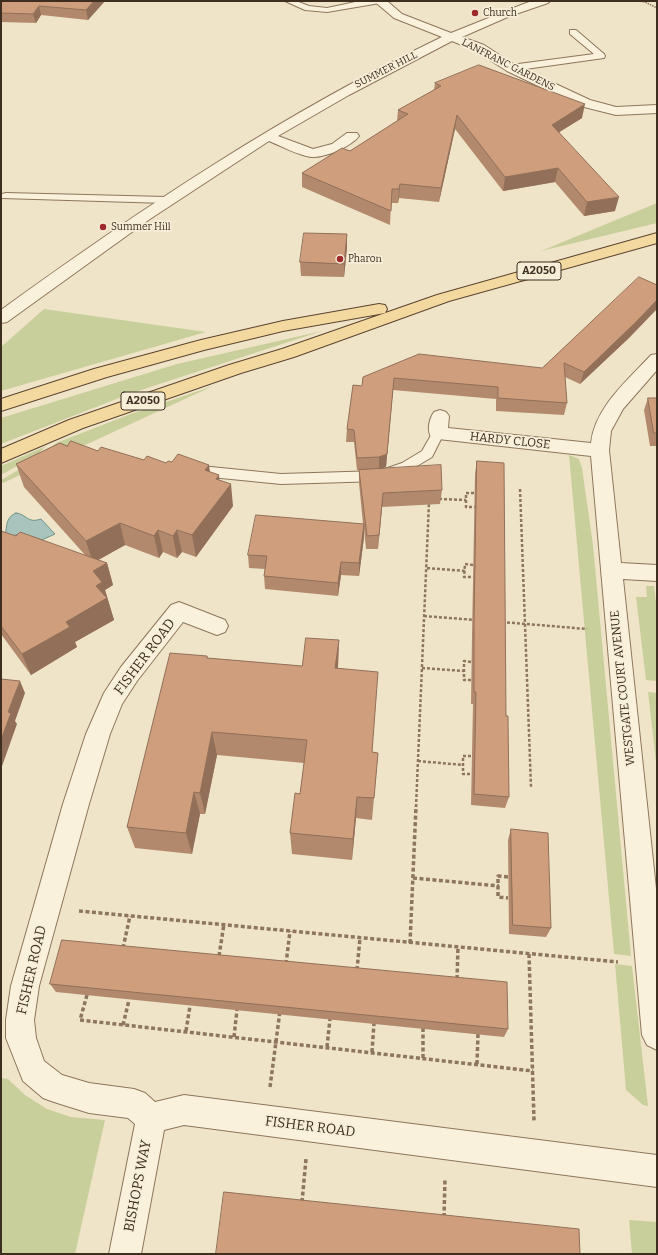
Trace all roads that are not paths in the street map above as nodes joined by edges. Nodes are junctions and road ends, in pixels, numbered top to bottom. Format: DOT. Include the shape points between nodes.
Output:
graph roads {
  1 [pos="289,1"];
  2 [pos="380,1"];
  3 [pos="544,1"];
  4 [pos="573,32"];
  5 [pos="452,36"];
  6 [pos="511,68"];
  7 [pos="657,109"];
  8 [pos="268,136"];
  9 [pos="352,136"];
  10 [pos="6,196"];
  11 [pos="166,200"];
  12 [pos="657,238"];
  13 [pos="443,298"];
  14 [pos="1,318"];
  15 [pos="657,359"];
  16 [pos="1,404"];
  17 [pos="439,425"];
  18 [pos="600,450"];
  19 [pos="1,456"];
  20 [pos="180,468"];
  21 [pos="612,570"];
  22 [pos="657,573"];
  23 [pos="217,626"];
  24 [pos="655,1000"];
  25 [pos="657,1035"];
  26 [pos="151,1118"];
  27 [pos="657,1172"];
  28 [pos="125,1254"];
  1 -- 2 [label="lane" via="308,8 327,10"];
  2 -- 5 [label="street, LANFRANC GARDENS" via="398,16"];
  3 -- 5 [label="street, SUMMER HILL"];
  4 -- 6 [label="lane" via="601,56"];
  5 -- 6 [label="street, LANFRANC GARDENS" via="480,48"];
  5 -- 8 [label="street, SUMMER HILL" via="359,83"];
  6 -- 7 [label="street, LANFRANC GARDENS" via="585,103 616,111"];
  8 -- 9 [label="street" via="312,153 337,147"];
  8 -- 11 [label="street, SUMMER HILL"];
  10 -- 11 [label="lane"];
  11 -- 14 [label="street, SUMMER HILL"];
  12 -- 13 [label="main road, A2050"];
  13 -- 16 [label="main road, A2050" via="269,329 176,352"];
  13 -- 19 [label="main road, A2050" via="76,424"];
  15 -- 18 [label="street, WESTGATE COURT AVENUE" via="615,406 602,431"];
  17 -- 18 [label="street, HARDY CLOSE"];
  17 -- 20 [label="lane" via="427,454 407,466 380,476 281,479"];
  18 -- 21 [label="street, WESTGATE COURT AVENUE"];
  21 -- 22 [label="street"];
  21 -- 24 [label="street, WESTGATE COURT AVENUE"];
  23 -- 26 [label="street, FISHER ROAD" via="179,611 129,674 112,700 82,783 25,986 20,1020 21,1038 33,1071 54,1087 89,1098 134,1104"];
  24 -- 25 [label="street, WESTGATE COURT AVENUE"];
  26 -- 27 [label="street, FISHER ROAD" via="184,1110"];
  26 -- 28 [label="street, BISHOPS WAY"];
}
